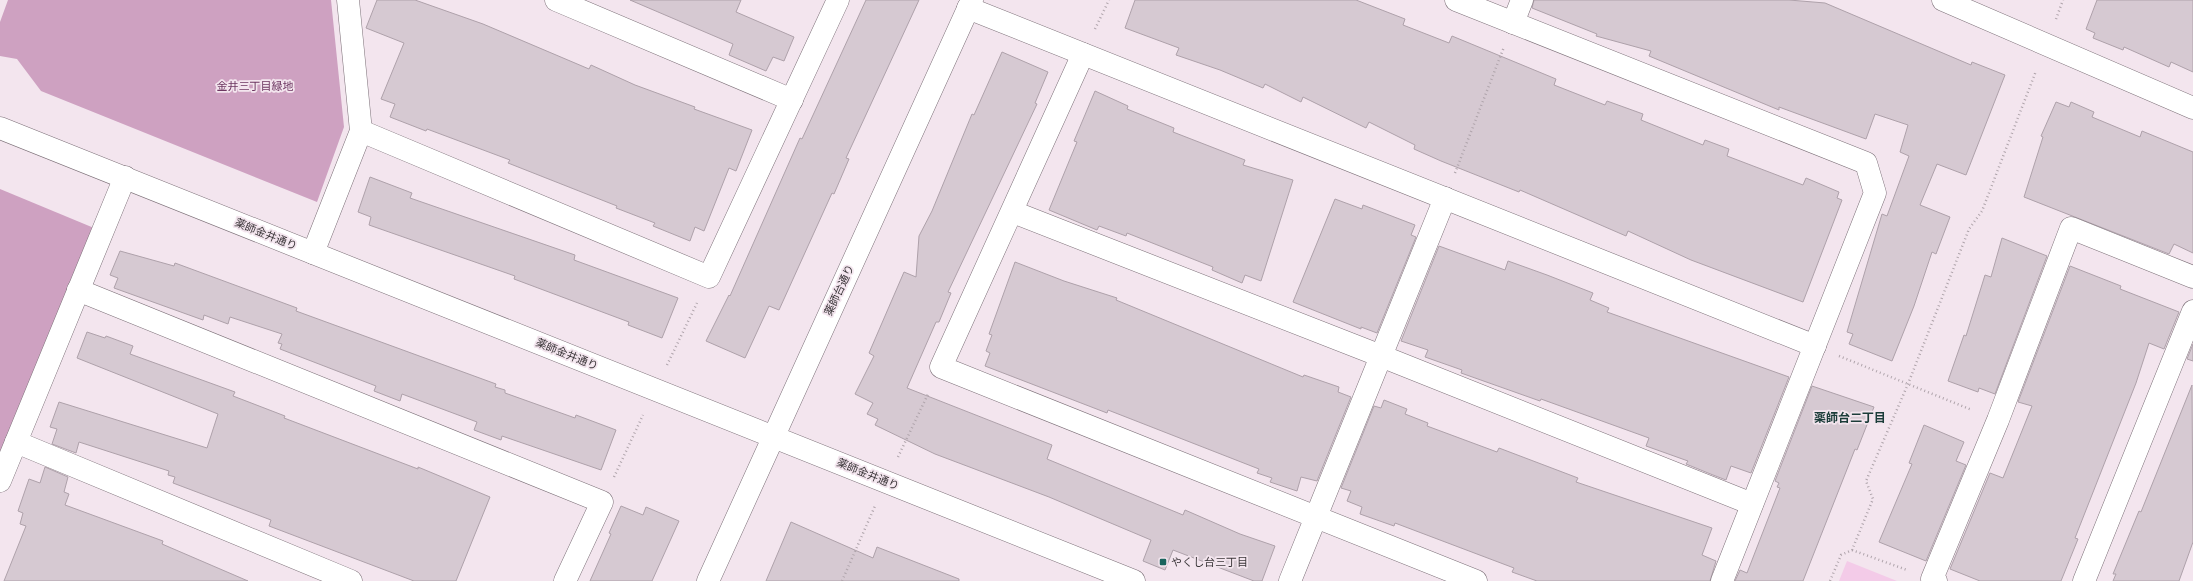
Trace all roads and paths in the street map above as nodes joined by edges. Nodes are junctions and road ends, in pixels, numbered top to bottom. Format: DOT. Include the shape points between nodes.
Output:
graph roads {
  1 [pos="348,0"];
  2 [pos="556,0"];
  3 [pos="838,0"];
  4 [pos="1109,0"];
  5 [pos="1456,0"];
  6 [pos="1522,0"];
  7 [pos="1943,0"];
  8 [pos="2064,0"];
  9 [pos="970,4"];
  10 [pos="1513,23"];
  11 [pos="1093,33"];
  12 [pos="2046,45"];
  13 [pos="1084,54"];
  14 [pos="792,100"];
  15 [pos="2193,108"];
  16 [pos="0,128"];
  17 [pos="361,131"];
  18 [pos="125,177"];
  19 [pos="1453,177"];
  20 [pos="1445,198"];
  21 [pos="1013,212"];
  22 [pos="313,253"];
  23 [pos="2193,277"];
  24 [pos="78,290"];
  25 [pos="2193,311"];
  26 [pos="1815,346"];
  27 [pos="1381,356"];
  28 [pos="1908,384"];
  29 [pos="1998,420"];
  30 [pos="773,436"];
  31 [pos="16,442"];
  32 [pos="0,481"];
  33 [pos="1752,504"];
  34 [pos="1316,517"];
  35 [pos="1852,550"];
  36 [pos="1934,580"];
  37 [pos="351,581"];
  38 [pos="565,581"];
  39 [pos="708,581"];
  40 [pos="1134,581"];
  41 [pos="1290,581"];
  42 [pos="1476,581"];
  43 [pos="1722,581"];
  44 [pos="1830,581"];
  45 [pos="2084,581"];
  1 -- 17 [label="street"];
  2 -- 14 [label="street"];
  3 -- 14 [label="street"];
  4 -- 11 [label="path"];
  5 -- 10 [label="street"];
  6 -- 10 [label="street"];
  7 -- 12 [label="street"];
  8 -- 12 [label="path"];
  9 -- 13 [label="street"];
  9 -- 30 [label="street, 薬師台通り"];
  10 -- 19 [label="path"];
  10 -- 26 [label="street" via="1866,163 1875,193"];
  12 -- 15 [label="street"];
  12 -- 28 [label="path" via="1982,211 1969,229"];
  13 -- 20 [label="street"];
  13 -- 21 [label="street"];
  14 -- 17 [label="street" via="709,277"];
  16 -- 18 [label="street, 薬師金井通り"];
  17 -- 22 [label="street"];
  18 -- 22 [label="street, 薬師金井通り"];
  18 -- 24 [label="street"];
  20 -- 26 [label="street"];
  20 -- 27 [label="street"];
  21 -- 27 [label="street"];
  21 -- 34 [label="street" via="941,367"];
  22 -- 30 [label="street, 薬師金井通り"];
  23 -- 29 [label="street" via="2071,228"];
  24 -- 31 [label="street"];
  24 -- 38 [label="street" via="602,502"];
  25 -- 45 [label="street"];
  26 -- 28 [label="path"];
  26 -- 33 [label="street"];
  27 -- 33 [label="street"];
  27 -- 34 [label="street"];
  28 -- 29 [label="path"];
  28 -- 35 [label="path" via="1866,481 1873,499"];
  29 -- 36 [label="street"];
  30 -- 39 [label="street, 薬師台通り"];
  30 -- 40 [label="street, 薬師金井通り"];
  31 -- 32 [label="street"];
  31 -- 37 [label="street"];
  33 -- 43 [label="street"];
  34 -- 41 [label="street"];
  34 -- 42 [label="street"];
  35 -- 36 [label="path"];
  35 -- 44 [label="path" via="1841,555"];
}
